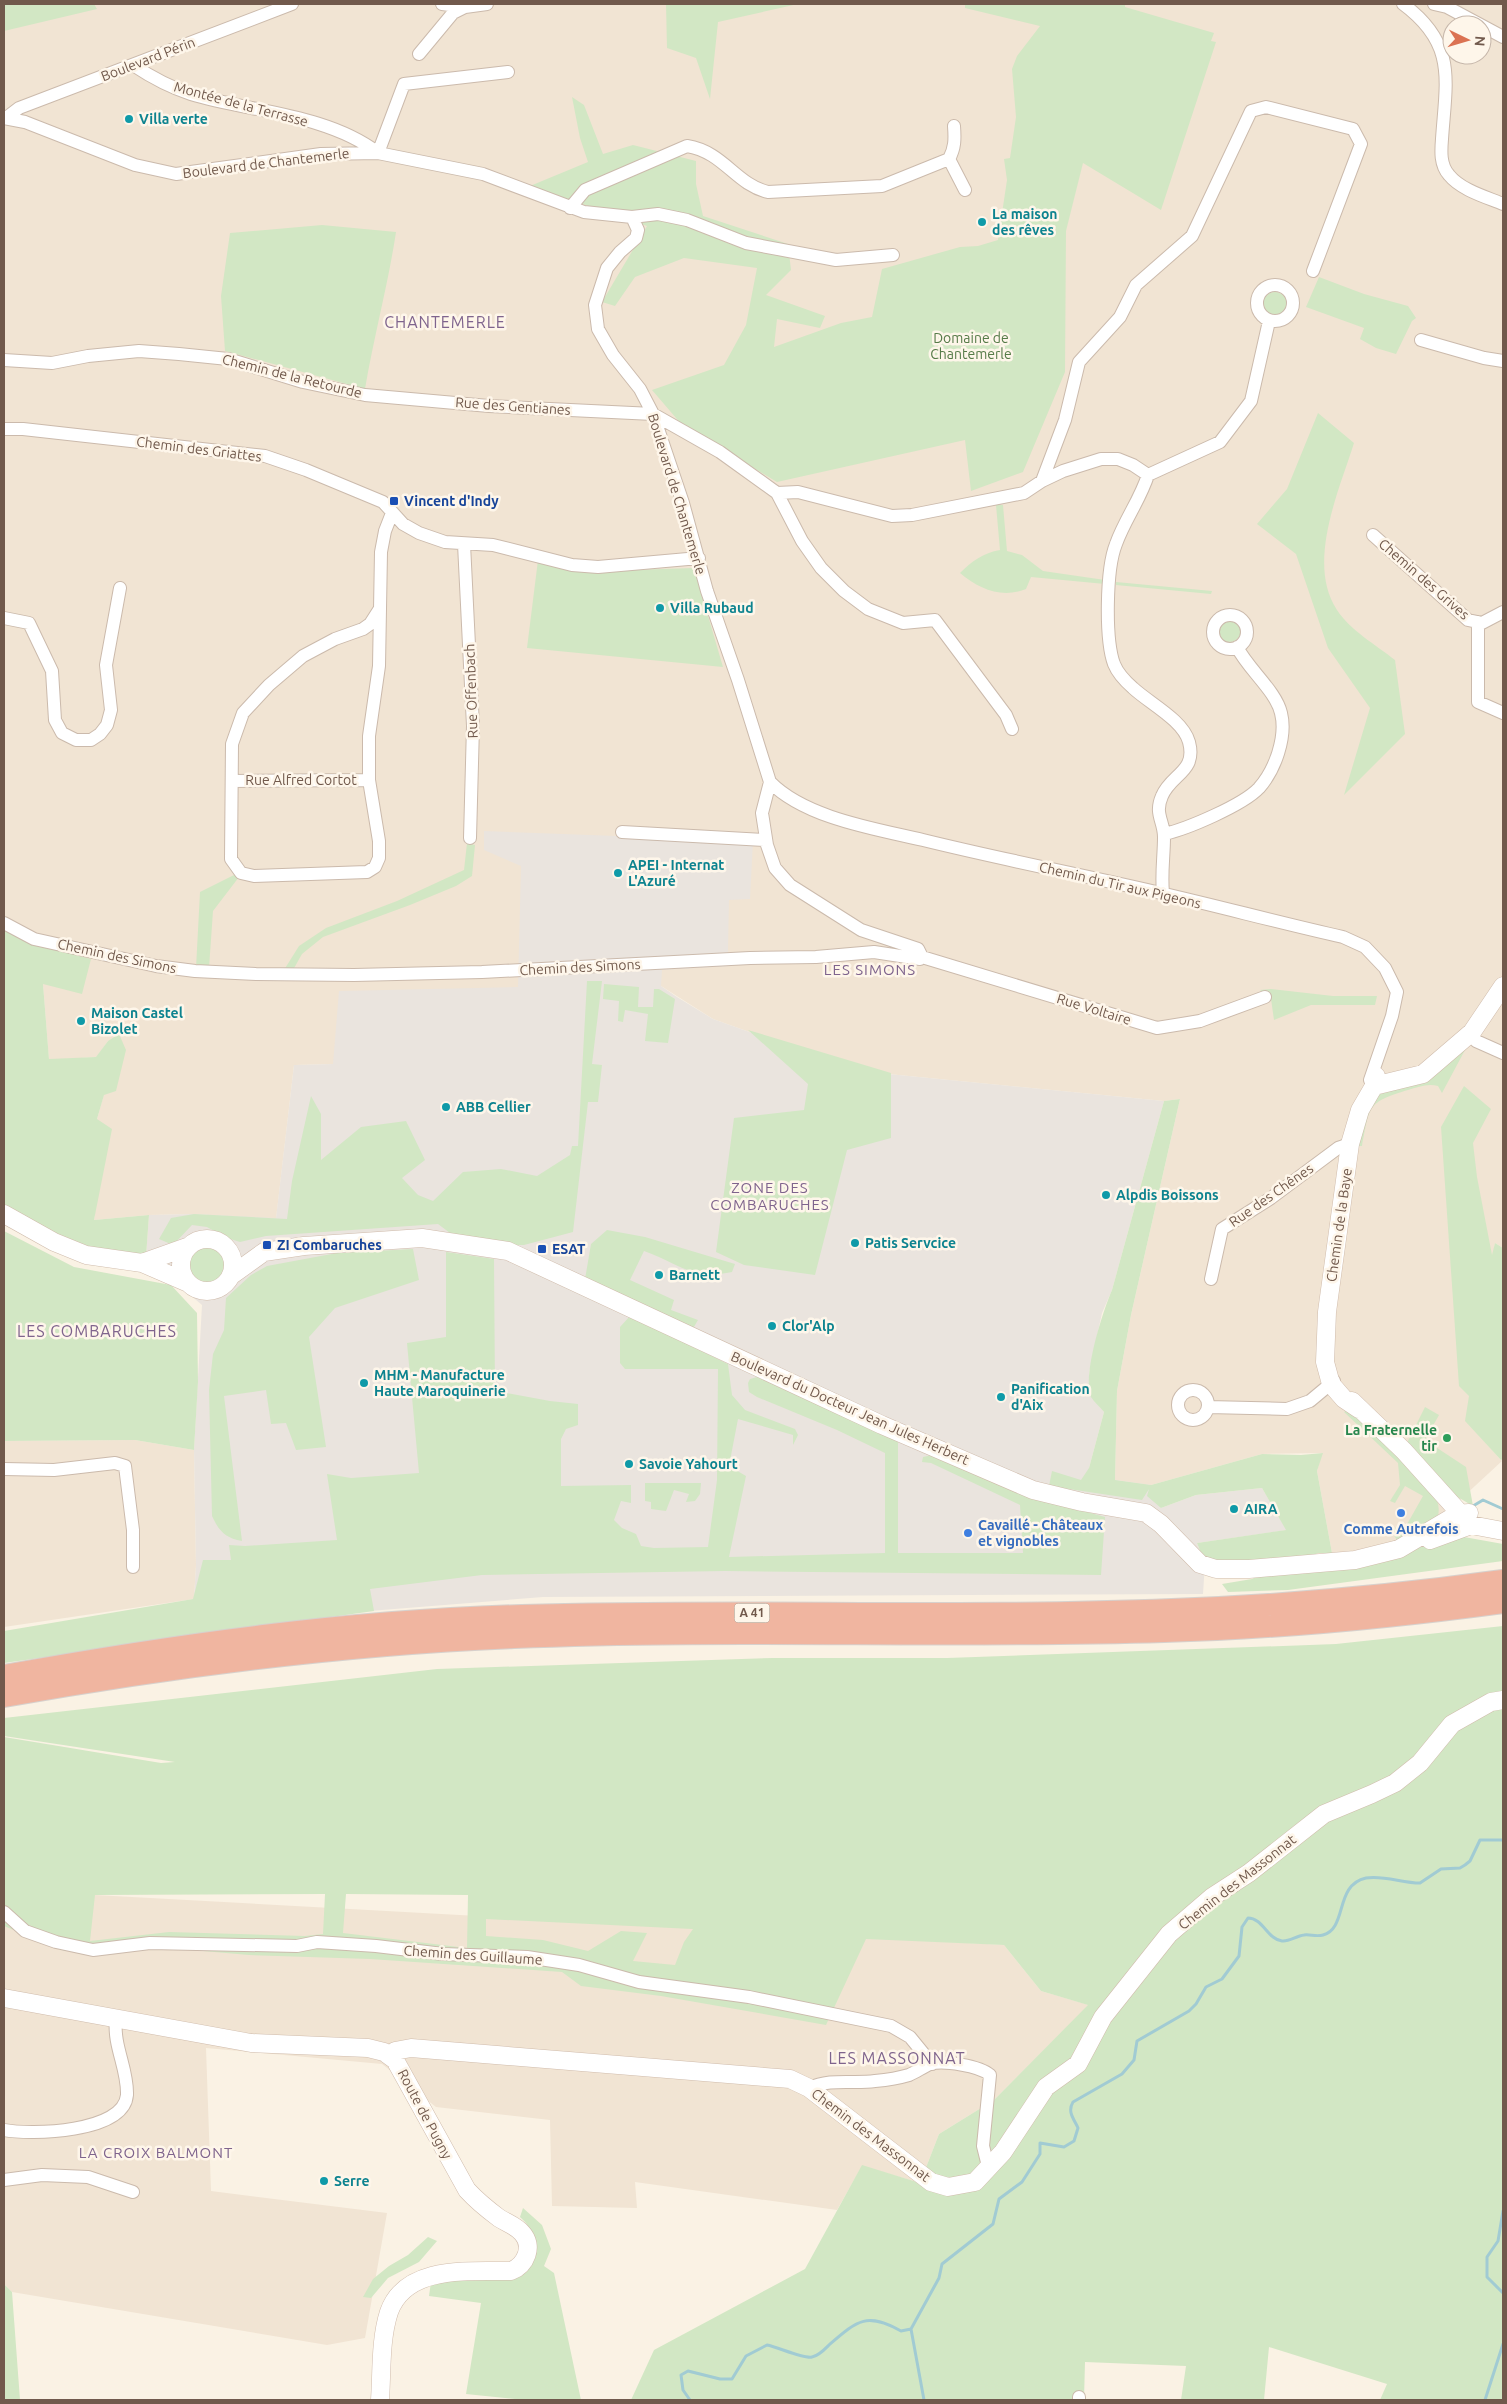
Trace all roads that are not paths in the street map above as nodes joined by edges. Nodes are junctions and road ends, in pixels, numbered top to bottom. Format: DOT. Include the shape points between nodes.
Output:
graph roads {
  1 [pos="292,4"];
  2 [pos="442,4"];
  3 [pos="487,4"];
  4 [pos="1403,4"];
  5 [pos="1434,4"];
  6 [pos="465,7"];
  7 [pos="1503,37"];
  8 [pos="419,54"];
  9 [pos="133,65"];
  10 [pos="508,72"];
  11 [pos="5,118"];
  12 [pos="954,126"];
  13 [pos="378,153"];
  14 [pos="949,159"];
  15 [pos="965,190"];
  16 [pos="1503,204"];
  17 [pos="576,210"];
  18 [pos="632,217"];
  19 [pos="894,255"];
  20 [pos="1313,271"];
  21 [pos="1269,321"];
  22 [pos="1421,340"];
  23 [pos="4,360"];
  24 [pos="1503,361"];
  25 [pos="372,395"];
  26 [pos="654,414"];
  27 [pos="4,429"];
  28 [pos="1148,475"];
  29 [pos="1042,481"];
  30 [pos="777,493"];
  31 [pos="392,513"];
  32 [pos="403,524"];
  33 [pos="1373,535"];
  34 [pos="464,544"];
  35 [pos="381,552"];
  36 [pos="698,558"];
  37 [pos="120,588"];
  38 [pos="378,610"];
  39 [pos="1503,612"];
  40 [pos="4,618"];
  41 [pos="1478,622"];
  42 [pos="363,629"];
  43 [pos="379,643"];
  44 [pos="1237,648"];
  45 [pos="1503,713"];
  46 [pos="1012,728"];
  47 [pos="232,780"];
  48 [pos="369,780"];
  49 [pos="770,782"];
  50 [pos="779,792"];
  51 [pos="763,807"];
  52 [pos="622,832"];
  53 [pos="1164,834"];
  54 [pos="470,838"];
  55 [pos="766,840"];
  56 [pos="1158,892"];
  57 [pos="4,923"];
  58 [pos="922,957"];
  59 [pos="1503,986"];
  60 [pos="1265,997"];
  61 [pos="1472,1032"];
  62 [pos="1503,1053"];
  63 [pos="1371,1086"];
  64 [pos="1346,1148"];
  65 [pos="4,1214"];
  66 [pos="187,1248"];
  67 [pos="230,1252"];
  68 [pos="264,1252"];
  69 [pos="142,1263"];
  70 [pos="232,1275"];
  71 [pos="1211,1279"];
  72 [pos="186,1282"];
  73 [pos="1335,1385"];
  74 [pos="1208,1407"];
  75 [pos="4,1469"];
  76 [pos="133,1567"];
  77 [pos="1503,1581"];
  78 [pos="1503,1602"];
  79 [pos="4,1676"];
  80 [pos="4,1696"];
  81 [pos="1503,1700"];
  82 [pos="4,1912"];
  83 [pos="4,1998"];
  84 [pos="116,2020"];
  85 [pos="394,2060"];
  86 [pos="932,2064"];
  87 [pos="810,2088"];
  88 [pos="4,2130"];
  89 [pos="988,2166"];
  90 [pos="4,2180"];
  91 [pos="133,2192"];
  92 [pos="380,2400"];
  1 -- 9 [label="street, Boulevard Périn"];
  2 -- 6 [label="street"];
  3 -- 6 [label="street"];
  4 -- 16 [label="street" via="1420,16 1438,42 1446,69 1441,152 1444,167 1450,177 1467,188"];
  5 -- 7 [label="street" via="1448,7"];
  6 -- 8 [label="street" via="453,13"];
  9 -- 11 [label="street, Boulevard Périn" via="19,108"];
  9 -- 13 [label="street, Montée de la Terrasse" via="154,79 190,94 298,117 364,142"];
  10 -- 13 [label="street" via="404,84"];
  11 -- 13 [label="street, Boulevard de Chantemerle" via="68,138 134,165 176,174 320,154"];
  12 -- 14 [label="street" via="954,145"];
  13 -- 17 [label="street, Boulevard de Chantemerle" via="483,174"];
  14 -- 15 [label="street"];
  14 -- 17 [label="street" via="882,186 768,192 754,189 702,148 687,146 585,190"];
  17 -- 18 [label="street, Boulevard de Chantemerle"];
  18 -- 19 [label="street" via="658,214 687,220 746,242 836,260"];
  18 -- 26 [label="street, Boulevard de Chantemerle" via="638,230 636,238 607,268 595,305 598,329"];
  20 -- 29 [label="street" via="1361,144 1353,129 1266,107 1251,111 1192,236 1136,285 1120,317 1079,362 1066,420"];
  21 -- 28 [label="street" via="1251,401 1220,442"];
  22 -- 24 [label="street"];
  23 -- 25 [label="street, Chemin de la Retourde" via="52,363 139,351 179,354 228,359 303,382"];
  25 -- 26 [label="street, Rue des Gentianes" via="489,406"];
  26 -- 30 [label="street" via="720,452"];
  26 -- 36 [label="street, Boulevard de Chantemerle"];
  27 -- 31 [label="street, Chemin des Griattes" via="265,456 383,502"];
  28 -- 29 [label="street" via="1133,465 1101,459"];
  28 -- 53 [label="street" via="1112,555 1110,642 1114,664 1122,678 1150,704 1172,718 1189,742 1191,758 1185,771 1162,796 1158,814"];
  29 -- 30 [label="street" via="1024,493 892,516 798,492"];
  30 -- 46 [label="street" via="802,541 844,591 868,609 903,623 935,620 1006,715"];
  31 -- 32 [label="street, Chemin des Griattes"];
  31 -- 35 [label="street"];
  32 -- 34 [label="street, Chemin des Griattes" via="445,542"];
  32 -- 35 [label="street"];
  33 -- 41 [label="street, Chemin des Grives" via="1468,620"];
  34 -- 36 [label="street, Chemin des Griattes" via="493,545 572,565 598,567"];
  34 -- 54 [label="street, Rue Offenbach" via="473,726"];
  35 -- 38 [label="street"];
  36 -- 49 [label="street, Boulevard de Chantemerle"];
  37 -- 40 [label="street" via="106,665 111,710 107,725 90,740 76,740 62,733 55,720 52,671 33,629 29,623"];
  38 -- 42 [label="street"];
  38 -- 43 [label="street"];
  39 -- 41 [label="street, Chemin des Grives"];
  41 -- 45 [label="street" via="1478,702"];
  42 -- 43 [label="street"];
  42 -- 47 [label="street" via="303,656 243,713 232,744"];
  43 -- 48 [label="street" via="369,736"];
  44 -- 53 [label="street" via="1281,712 1283,727 1274,765 1258,789 1228,808 1181,830"];
  47 -- 48 [label="street, Rue Alfred Cortot"];
  47 -- 48 [label="street" via="231,859 241,873 254,876 350,874 367,872 375,867 379,858 379,841"];
  49 -- 50 [label="street, Chemin du Tir aux Pigeons"];
  49 -- 51 [label="street"];
  50 -- 51 [label="street"];
  50 -- 56 [label="street, Chemin du Tir aux Pigeons" via="845,821"];
  51 -- 55 [label="street"];
  52 -- 55 [label="street"];
  53 -- 56 [label="street"];
  55 -- 58 [label="street" via="775,868 790,885 861,930 914,946"];
  56 -- 63 [label="street, Chemin du Tir aux Pigeons" via="1343,937 1365,947 1385,968 1397,992"];
  57 -- 58 [label="street, Chemin des Simons" via="34,939 156,966 256,974 482,972 868,952 896,954 916,960"];
  58 -- 60 [label="street, Rue Voltaire" via="1157,1028 1200,1021"];
  59 -- 61 [label="street"];
  61 -- 62 [label="street" via="1476,1041"];
  61 -- 63 [label="street" via="1424,1074"];
  63 -- 64 [label="street, Chemin de la Baye"];
  64 -- 71 [label="street, Rue des Chênes" via="1222,1229"];
  64 -- 73 [label="street, Chemin de la Baye" via="1325,1352"];
  65 -- 69 [label="street" via="54,1242 86,1255"];
  66 -- 67 [label="street" via="206,1239 220,1242"];
  66 -- 69 [label="street"];
  66 -- 72 [label="street" via="181,1268"];
  67 -- 68 [label="street"];
  67 -- 70 [label="street" via="234,1267"];
  68 -- 70 [label="street, Boulevard du Docteur Jean Jules Herbert"];
  68 -- 73 [label="street, Boulevard du Docteur Jean Jules Herbert" via="422,1238 508,1251 882,1425 1033,1490 1146,1513 1161,1524 1192,1558 1207,1568 1235,1570 1355,1560 1399,1550 1466,1517 1404,1450"];
  69 -- 72 [label="street"];
  70 -- 72 [label="street" via="221,1288 213,1291 197,1290"];
  73 -- 74 [label="street" via="1310,1401 1287,1409"];
  75 -- 76 [label="street" via="54,1470 116,1463 125,1466 133,1530"];
  77 -- 79 [label="highway, A 41" via="1340,1600 1171,1610 653,1613 439,1620 226,1641"];
  78 -- 80 [label="highway, A 41" via="1353,1619 1168,1631 642,1633 444,1640 235,1661"];
  81 -- 89 [label="street, Chemin des Massonnat" via="1491,1702 1452,1724 1420,1763 1395,1783 1324,1814 1249,1873 1212,1897 1169,1934 1103,2016 1078,2064 1046,2087 1003,2152"];
  82 -- 86 [label="street, Chemin des Guillaume" via="25,1931 93,1950 150,1943 297,1946 318,1942 443,1954 528,1957 579,1965 639,1982 749,1997 891,2026 910,2037"];
  83 -- 84 [label="street, Route de Pugny"];
  84 -- 85 [label="street, Route de Pugny" via="251,2043 368,2048"];
  84 -- 88 [label="street" via="115,2032 127,2098 119,2111 104,2121 54,2131 20,2133"];
  85 -- 87 [label="street, Chemin des Massonnat" via="427,2050 790,2079"];
  85 -- 92 [label="street, Route de Pugny" via="467,2190 484,2207 522,2233 527,2252 522,2264 512,2271 444,2274 422,2279 407,2287 389,2312"];
  86 -- 87 [label="street" via="873,2082 850,2080"];
  86 -- 89 [label="street" via="983,2069 990,2075 983,2146"];
  87 -- 89 [label="street, Chemin des Massonnat" via="931,2182 948,2187 967,2185 975,2182"];
  90 -- 91 [label="street" via="42,2175 88,2177"];
}
